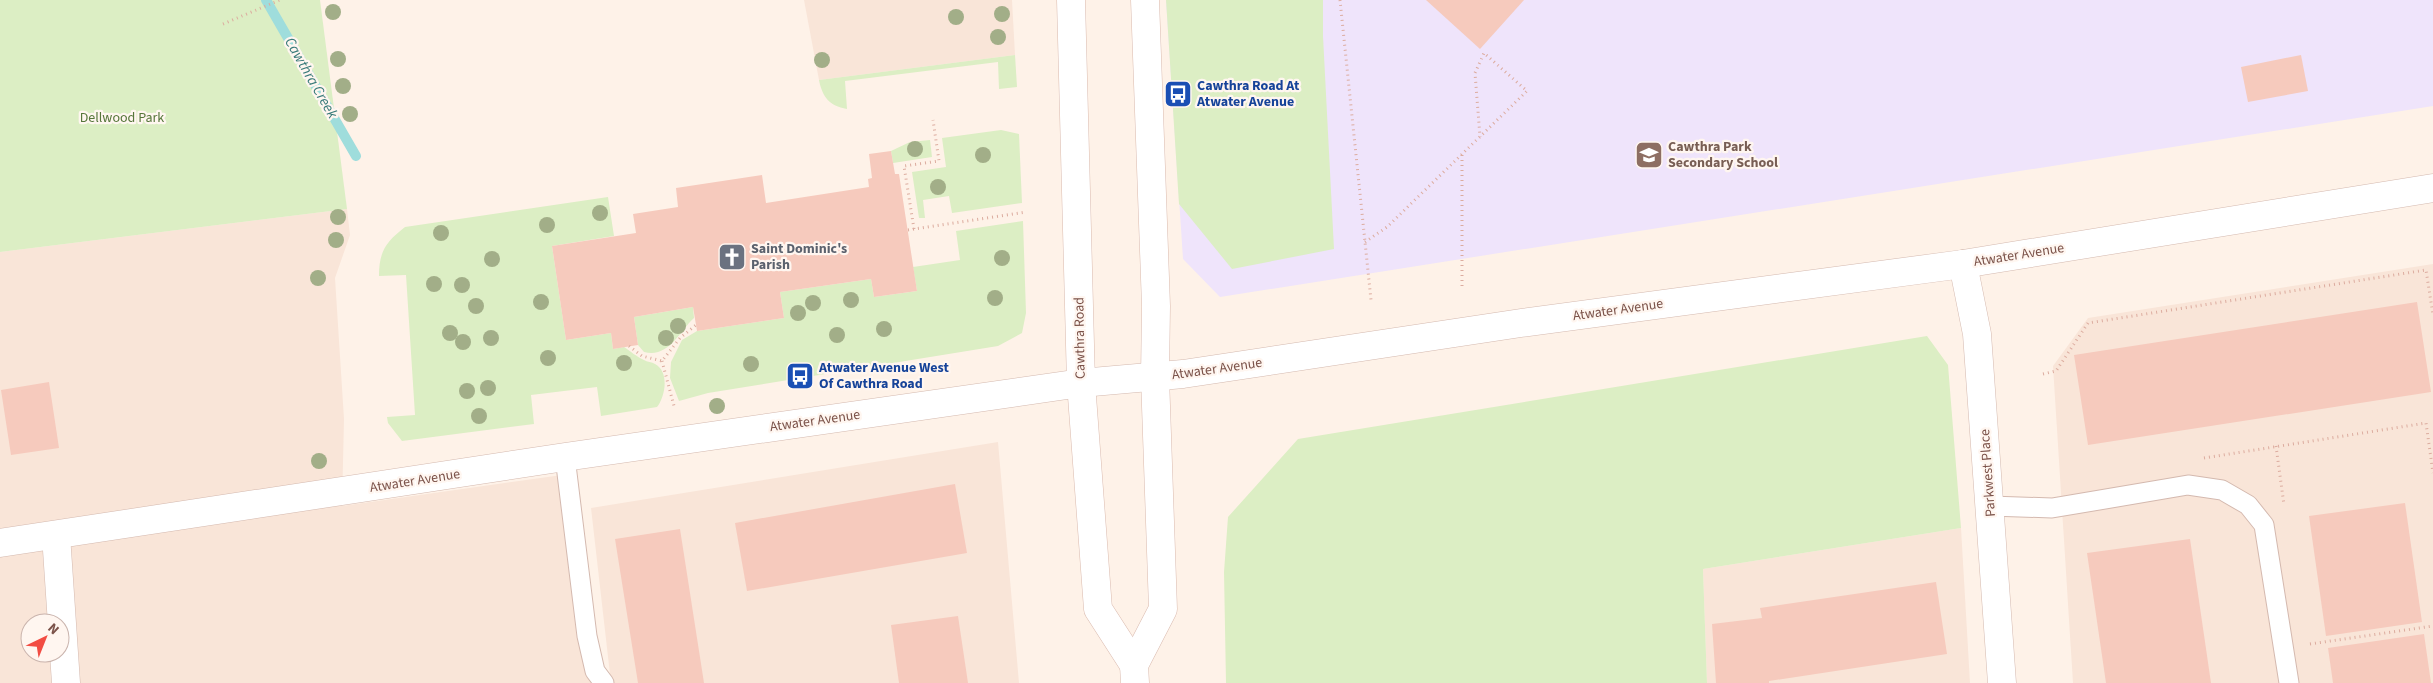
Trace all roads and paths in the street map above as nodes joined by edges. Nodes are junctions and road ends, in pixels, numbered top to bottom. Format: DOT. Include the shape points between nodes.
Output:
graph roads {
  1 [pos="280,0"];
  2 [pos="1071,0"];
  3 [pos="1145,0"];
  4 [pos="1340,0"];
  5 [pos="223,24"];
  6 [pos="932,120"];
  7 [pos="1480,137"];
  8 [pos="1462,154"];
  9 [pos="2433,188"];
  10 [pos="1026,212"];
  11 [pos="914,229"];
  12 [pos="908,230"];
  13 [pos="1365,242"];
  14 [pos="1963,264"];
  15 [pos="1462,286"];
  16 [pos="1372,300"];
  17 [pos="2433,315"];
  18 [pos="696,325"];
  19 [pos="629,346"];
  20 [pos="662,361"];
  21 [pos="2043,374"];
  22 [pos="1155,377"];
  23 [pos="1081,383"];
  24 [pos="674,406"];
  25 [pos="2432,456"];
  26 [pos="565,457"];
  27 [pos="2197,459"];
  28 [pos="2433,473"];
  29 [pos="1990,506"];
  30 [pos="56,535"];
  31 [pos="0,543"];
  32 [pos="2433,626"];
  33 [pos="2305,644"];
  34 [pos="1134,674"];
  35 [pos="1997,682"];
  36 [pos="66,683"];
  37 [pos="604,683"];
  38 [pos="2289,683"];
  1 -- 5 [label="path"];
  2 -- 23 [label="street, Cawthra Road"];
  3 -- 22 [label="street, Cawthra Road" via="1156,306"];
  4 -- 13 [label="path"];
  6 -- 11 [label="path" via="939,161 904,166"];
  7 -- 7 [label="path" via="1527,91 1484,53 1475,74"];
  7 -- 8 [label="path"];
  8 -- 13 [label="path" via="1387,227"];
  8 -- 15 [label="path"];
  9 -- 14 [label="street, Atwater Avenue"];
  10 -- 11 [label="path"];
  11 -- 12 [label="path"];
  13 -- 16 [label="path"];
  14 -- 22 [label="street, Atwater Avenue" via="1521,323"];
  14 -- 29 [label="street, Parkwest Place" via="1977,334"];
  17 -- 21 [label="path" via="2426,270 2088,323 2056,371"];
  18 -- 20 [label="path" via="680,338"];
  19 -- 20 [label="path" via="642,356"];
  20 -- 24 [label="path"];
  22 -- 23 [label="street, Atwater Avenue"];
  22 -- 34 [label="street, Cawthra Road" via="1163,609"];
  23 -- 26 [label="street, Atwater Avenue"];
  23 -- 34 [label="street, Cawthra Road" via="1098,609"];
  25 -- 27 [label="path" via="2426,423"];
  25 -- 28 [label="path"];
  26 -- 30 [label="street, Atwater Avenue"];
  26 -- 37 [label="lane" via="587,636 596,671"];
  29 -- 35 [label="street, Parkwest Place"];
  29 -- 38 [label="lane" via="2052,508 2188,485 2222,490 2248,504 2264,525"];
  30 -- 31 [label="street, Atwater Avenue"];
  30 -- 36 [label="street"];
  32 -- 33 [label="path"];
}
